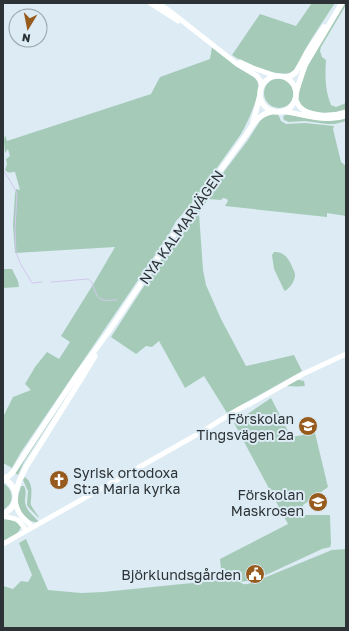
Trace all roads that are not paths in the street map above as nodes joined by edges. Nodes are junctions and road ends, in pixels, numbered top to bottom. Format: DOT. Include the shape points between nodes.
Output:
graph roads {
  1 [pos="150,3"];
  2 [pos="158,3"];
  3 [pos="338,3"];
  4 [pos="342,3"];
  5 [pos="197,33"];
  6 [pos="226,55"];
  7 [pos="276,76"];
  8 [pos="285,77"];
  9 [pos="262,86"];
  10 [pos="296,92"];
  11 [pos="261,93"];
  12 [pos="295,99"];
  13 [pos="274,111"];
  14 [pos="282,111"];
  15 [pos="346,112"];
  16 [pos="346,116"];
  17 [pos="252,124"];
  18 [pos="109,331"];
  19 [pos="346,354"];
  20 [pos="3,478"];
  21 [pos="15,497"];
  22 [pos="3,515"];
  23 [pos="33,527"];
  24 [pos="26,531"];
  25 [pos="3,544"];
  1 -- 5 [label="street"];
  2 -- 5 [label="street"];
  3 -- 8 [label="main road" via="296,72"];
  4 -- 10 [label="main road" via="305,65"];
  5 -- 6 [label="street"];
  6 -- 7 [label="street"];
  6 -- 9 [label="street" via="257,76"];
  7 -- 8 [label="main road"];
  7 -- 9 [label="main road" via="268,79"];
  8 -- 10 [label="main road" via="292,83"];
  9 -- 11 [label="main road"];
  10 -- 12 [label="main road"];
  11 -- 13 [label="main road" via="264,104"];
  11 -- 17 [label="main road, NYA KALMARVÄGEN"];
  12 -- 14 [label="main road" via="290,107"];
  12 -- 15 [label="street" via="303,110 316,114"];
  13 -- 14 [label="main road"];
  13 -- 17 [label="main road, NYA KALMARVÄGEN" via="262,115"];
  14 -- 16 [label="street" via="323,119"];
  17 -- 18 [label="main road, NYA KALMARVÄGEN"];
  18 -- 20 [label="main road, NYA KALMARVÄGEN" via="13,472"];
  18 -- 21 [label="main road, NYA KALMARVÄGEN" via="26,467"];
  19 -- 23 [label="street" via="303,374"];
  20 -- 21 [label="main road" via="13,486"];
  21 -- 22 [label="main road" via="10,510"];
  21 -- 23 [label="street" via="17,510"];
  22 -- 24 [label="street" via="21,522"];
  23 -- 24 [label="street"];
  24 -- 25 [label="street"];
}
